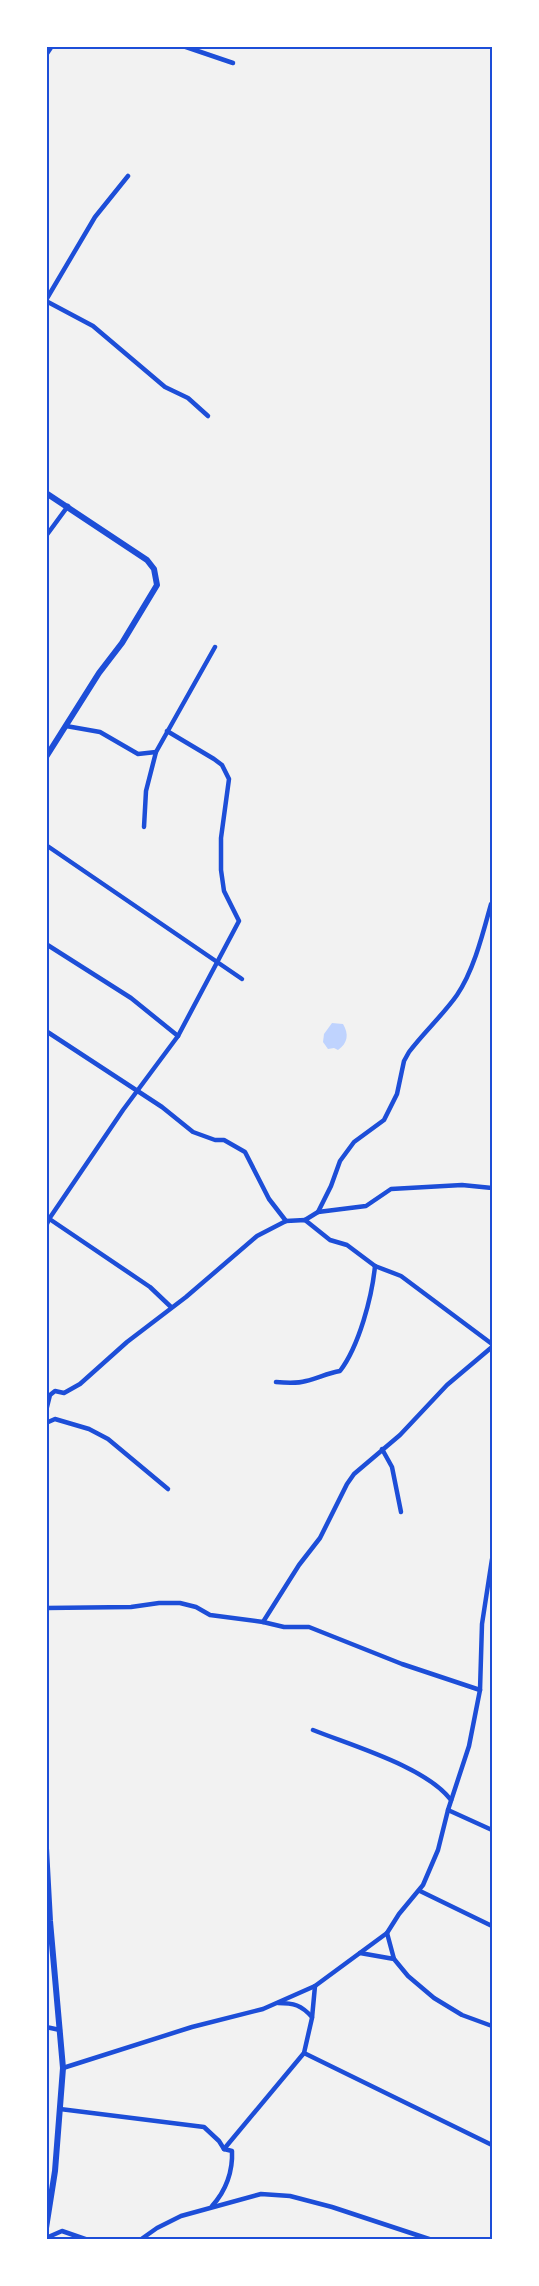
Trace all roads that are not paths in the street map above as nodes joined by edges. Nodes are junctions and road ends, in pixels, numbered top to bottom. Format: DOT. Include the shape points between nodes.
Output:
graph roads {
  1 [pos="52,46"];
  2 [pos="183,46"];
  3 [pos="46,55"];
  4 [pos="233,63"];
  5 [pos="128,176"];
  6 [pos="46,300"];
  7 [pos="208,416"];
  8 [pos="46,493"];
  9 [pos="68,506"];
  10 [pos="46,536"];
  11 [pos="215,647"];
  12 [pos="66,726"];
  13 [pos="167,731"];
  14 [pos="156,752"];
  15 [pos="46,757"];
  16 [pos="144,827"];
  17 [pos="46,845"];
  18 [pos="491,904"];
  19 [pos="46,944"];
  20 [pos="216,962"];
  21 [pos="242,979"];
  22 [pos="46,1031"];
  23 [pos="178,1036"];
  24 [pos="137,1092"];
  25 [pos="492,1188"];
  26 [pos="318,1212"];
  27 [pos="48,1218"];
  28 [pos="304,1220"];
  29 [pos="286,1221"];
  30 [pos="46,1226"];
  31 [pos="375,1266"];
  32 [pos="171,1307"];
  33 [pos="492,1346"];
  34 [pos="276,1382"];
  35 [pos="46,1411"];
  36 [pos="46,1423"];
  37 [pos="382,1449"];
  38 [pos="168,1489"];
  39 [pos="402,1512"];
  40 [pos="492,1559"];
  41 [pos="46,1608"];
  42 [pos="263,1622"];
  43 [pos="480,1690"];
  44 [pos="314,1730"];
  45 [pos="451,1800"];
  46 [pos="447,1810"];
  47 [pos="492,1830"];
  48 [pos="46,1848"];
  49 [pos="420,1891"];
  50 [pos="492,1926"];
  51 [pos="387,1933"];
  52 [pos="360,1953"];
  53 [pos="394,1959"];
  54 [pos="315,1986"];
  55 [pos="275,2003"];
  56 [pos="312,2018"];
  57 [pos="46,2026"];
  58 [pos="492,2026"];
  59 [pos="60,2030"];
  60 [pos="304,2053"];
  61 [pos="63,2068"];
  62 [pos="60,2109"];
  63 [pos="492,2145"];
  64 [pos="224,2149"];
  65 [pos="50,2185"];
  66 [pos="211,2207"];
  67 [pos="46,2228"];
  68 [pos="46,2238"];
  69 [pos="88,2240"];
  70 [pos="140,2240"];
  71 [pos="432,2240"];
  1 -- 3 [label="street"];
  2 -- 4 [label="street"];
  5 -- 6 [label="street" via="94,218"];
  6 -- 7 [label="street" via="93,326 165,387 188,398"];
  8 -- 9 [label="street"];
  9 -- 10 [label="street"];
  9 -- 12 [label="street" via="147,560 154,569 157,585"];
  11 -- 13 [label="street"];
  12 -- 14 [label="street" via="100,732 138,754"];
  12 -- 15 [label="street"];
  13 -- 14 [label="street"];
  13 -- 20 [label="street" via="214,759 229,778 221,870 224,891 239,921"];
  14 -- 16 [label="street" via="146,791"];
  17 -- 20 [label="street"];
  18 -- 26 [label="street" via="477,954 457,995 409,1052 397,1094 384,1120 354,1142 340,1161"];
  19 -- 23 [label="street" via="131,998"];
  20 -- 21 [label="street"];
  20 -- 23 [label="street"];
  22 -- 24 [label="street"];
  23 -- 24 [label="street"];
  24 -- 27 [label="street"];
  24 -- 29 [label="street" via="193,1132 224,1140 245,1152 268,1199"];
  25 -- 26 [label="street" via="462,1185 391,1189 366,1206"];
  26 -- 28 [label="street"];
  27 -- 30 [label="street"];
  27 -- 32 [label="street" via="150,1287"];
  28 -- 29 [label="street"];
  28 -- 31 [label="street"];
  29 -- 32 [label="street" via="257,1236"];
  31 -- 33 [label="street" via="401,1276"];
  31 -- 34 [label="street" via="365,1314 350,1357 340,1371 308,1381"];
  32 -- 35 [label="street" via="80,1384 50,1395"];
  33 -- 37 [label="street"];
  36 -- 38 [label="street" via="55,1419 97,1433"];
  37 -- 39 [label="street" via="392,1467"];
  37 -- 42 [label="street" via="346,1484 320,1538"];
  40 -- 43 [label="street" via="482,1624"];
  41 -- 42 [label="street" via="180,1603 210,1615"];
  42 -- 43 [label="street" via="309,1627"];
  43 -- 45 [label="street" via="469,1746"];
  44 -- 45 [label="street" via="404,1768 441,1788"];
  45 -- 46 [label="street"];
  46 -- 47 [label="street"];
  46 -- 49 [label="street" via="438,1850"];
  48 -- 59 [label="street"];
  49 -- 50 [label="street"];
  49 -- 51 [label="street"];
  51 -- 52 [label="street"];
  51 -- 53 [label="street"];
  52 -- 53 [label="street"];
  52 -- 54 [label="street"];
  53 -- 58 [label="street" via="434,1998 462,2015"];
  54 -- 55 [label="street"];
  54 -- 56 [label="street"];
  55 -- 56 [label="street" via="303,2006"];
  55 -- 61 [label="street"];
  56 -- 60 [label="street"];
  57 -- 59 [label="street"];
  59 -- 61 [label="street"];
  60 -- 63 [label="street"];
  60 -- 64 [label="street"];
  61 -- 62 [label="street"];
  62 -- 64 [label="street" via="204,2127"];
  62 -- 65 [label="street"];
  64 -- 66 [label="street" via="232,2151 233,2163 223,2192"];
  65 -- 67 [label="street"];
  66 -- 70 [label="street" via="181,2216"];
  66 -- 71 [label="street" via="261,2194 290,2196"];
  68 -- 69 [label="street" via="62,2231"];
}
